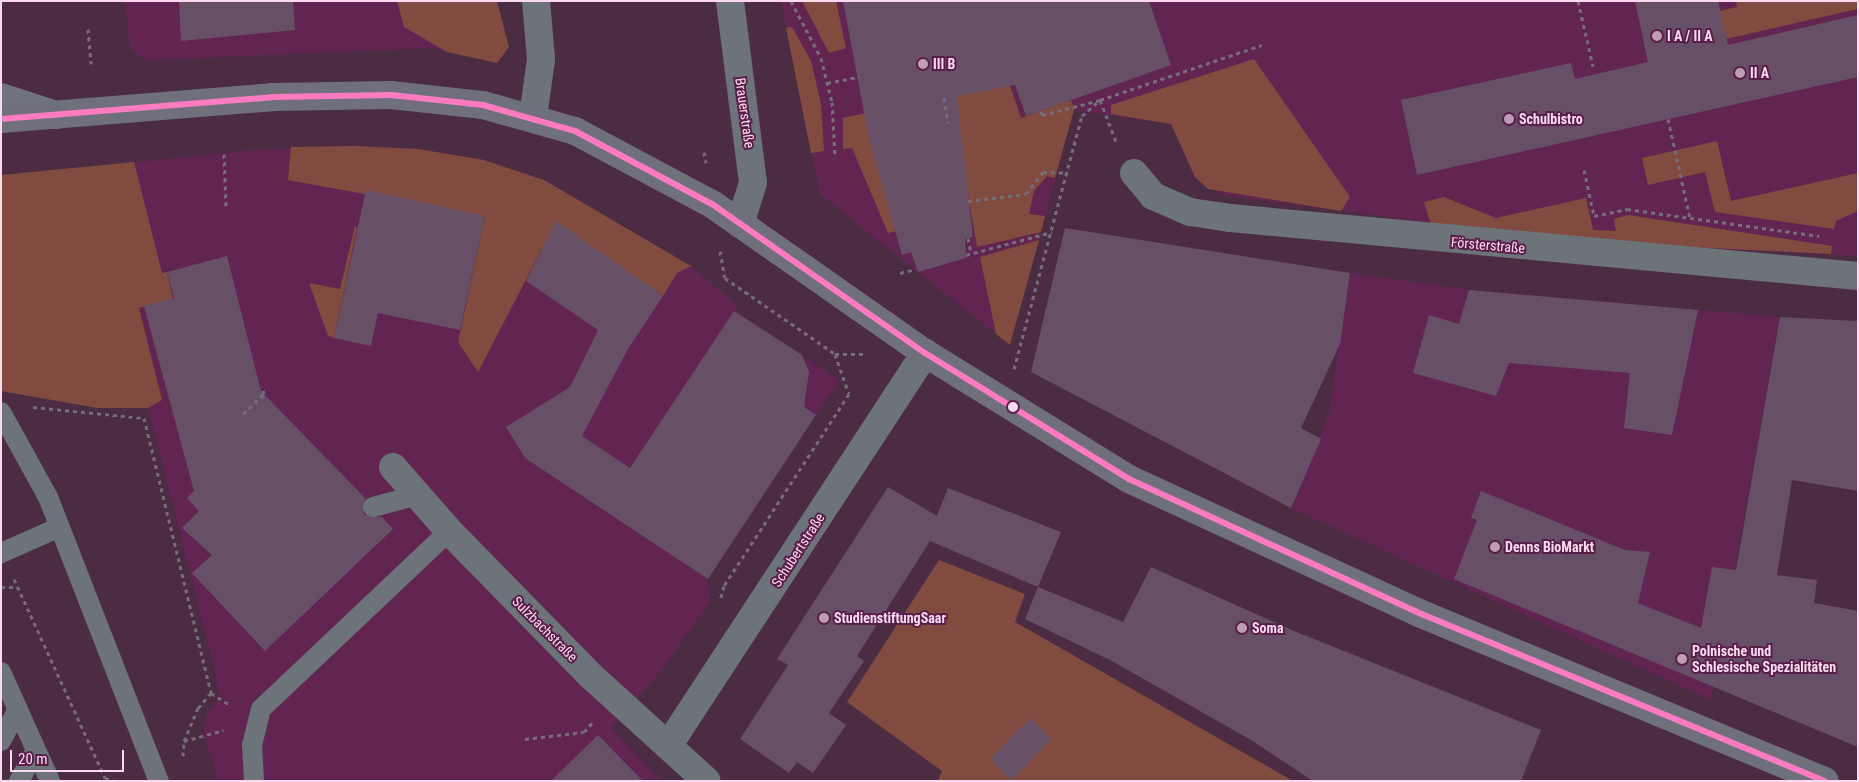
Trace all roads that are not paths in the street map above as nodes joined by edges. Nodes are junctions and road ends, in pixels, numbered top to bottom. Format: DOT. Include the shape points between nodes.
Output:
graph roads {
  1 [pos="536,1"];
  2 [pos="730,1"];
  3 [pos="1,97"];
  4 [pos="56,115"];
  5 [pos="533,117"];
  6 [pos="1,119"];
  7 [pos="1134,173"];
  8 [pos="740,224"];
  9 [pos="1858,276"];
  10 [pos="925,353"];
  11 [pos="1,412"];
  12 [pos="394,467"];
  13 [pos="418,495"];
  14 [pos="373,507"];
  15 [pos="60,527"];
  16 [pos="449,531"];
  17 [pos="1,553"];
  18 [pos="1,672"];
  19 [pos="18,709"];
  20 [pos="1,741"];
  21 [pos="668,746"];
  22 [pos="36,750"];
  23 [pos="19,781"];
  24 [pos="50,781"];
  25 [pos="159,781"];
  26 [pos="254,781"];
  27 [pos="707,781"];
  28 [pos="1825,781"];
  1 -- 5 [label="street" via="541,59"];
  2 -- 8 [label="street, Brauerstraße" via="753,183"];
  3 -- 4 [label="main road"];
  4 -- 5 [label="main road" via="337,95 427,98 483,104"];
  4 -- 6 [label="main road"];
  5 -- 8 [label="main road" via="638,161"];
  7 -- 9 [label="street, Försterstraße" via="1153,196 1190,212 1230,218"];
  8 -- 10 [label="main road"];
  10 -- 21 [label="street, Schubertstraße"];
  10 -- 28 [label="main road" via="1098,462 1227,527 1522,657"];
  11 -- 15 [label="lane"];
  12 -- 13 [label="street, Sulzbachstraße"];
  13 -- 14 [label="lane"];
  13 -- 16 [label="street, Sulzbachstraße"];
  15 -- 17 [label="lane"];
  15 -- 25 [label="lane"];
  16 -- 21 [label="street, Sulzbachstraße" via="591,676"];
  16 -- 26 [label="lane" via="261,709 252,744"];
  18 -- 19 [label="lane"];
  19 -- 20 [label="lane"];
  19 -- 22 [label="lane"];
  21 -- 27 [label="street, Sulzbachstraße"];
  22 -- 23 [label="lane"];
  22 -- 24 [label="lane"];
}
